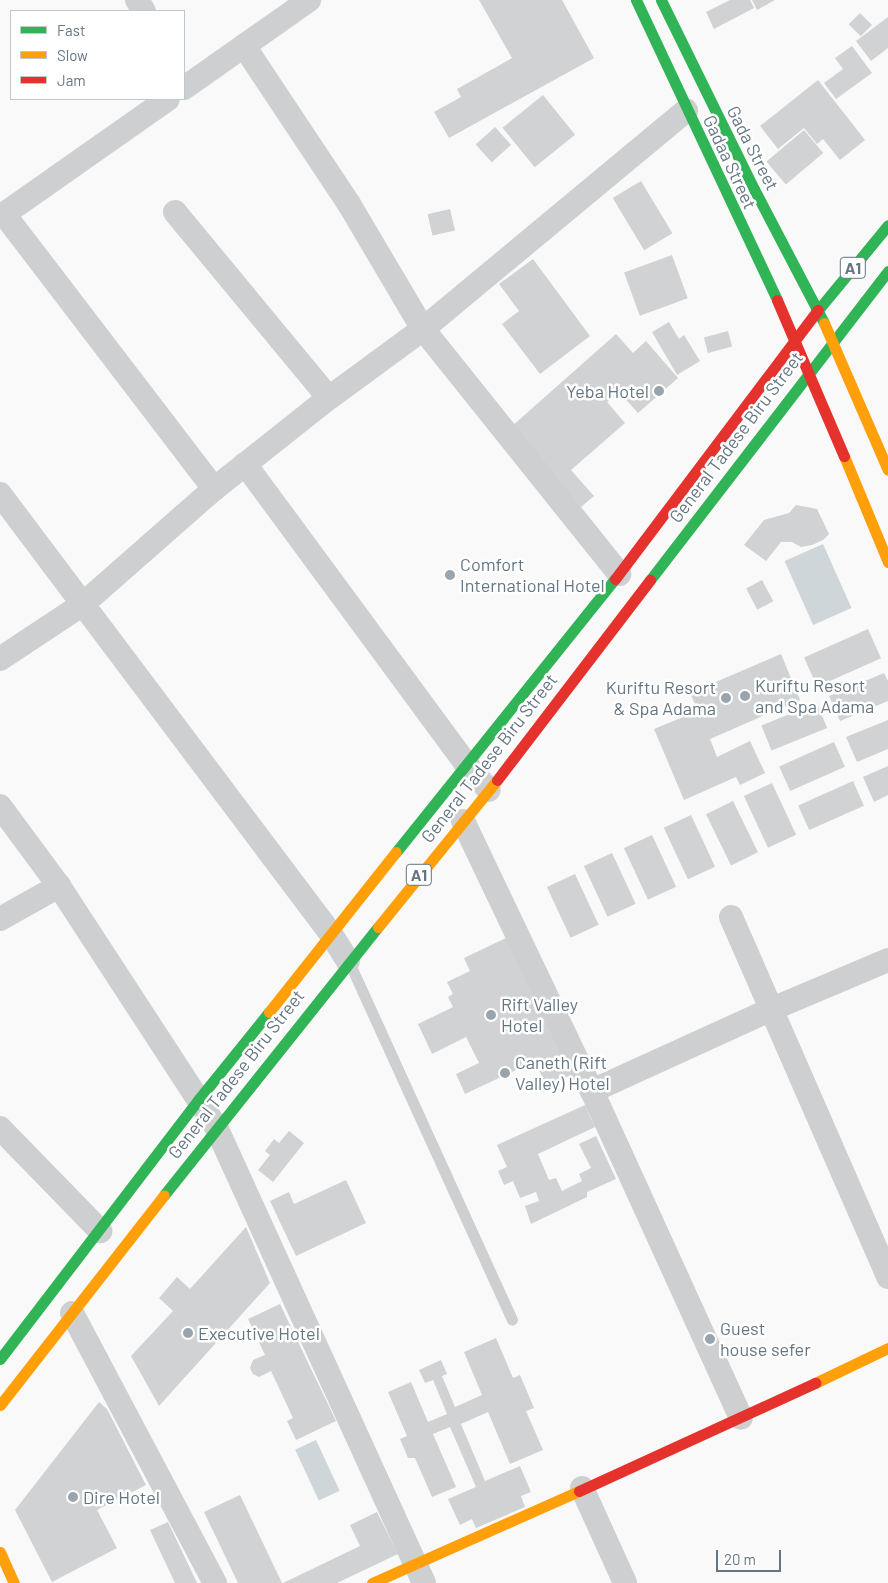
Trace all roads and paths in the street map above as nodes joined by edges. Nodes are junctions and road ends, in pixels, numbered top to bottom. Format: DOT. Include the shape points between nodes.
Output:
graph roads {
  1 [pos="309,0"];
  2 [pos="636,0"];
  3 [pos="661,0"];
  4 [pos="244,46"];
  5 [pos="186,82"];
  6 [pos="167,100"];
  7 [pos="686,111"];
  8 [pos="175,212"];
  9 [pos="2,215"];
  10 [pos="888,225"];
  11 [pos="888,271"];
  12 [pos="818,310"];
  13 [pos="423,329"];
  14 [pos="795,338"];
  15 [pos="833,340"];
  16 [pos="809,371"];
  17 [pos="328,398"];
  18 [pos="246,464"];
  19 [pos="888,470"];
  20 [pos="214,489"];
  21 [pos="0,494"];
  22 [pos="888,562"];
  23 [pos="619,574"];
  24 [pos="83,604"];
  25 [pos="0,659"];
  26 [pos="467,764"];
  27 [pos="489,790"];
  28 [pos="0,806"];
  29 [pos="463,821"];
  30 [pos="59,886"];
  31 [pos="731,917"];
  32 [pos="0,919"];
  33 [pos="331,934"];
  34 [pos="888,960"];
  35 [pos="348,961"];
  36 [pos="772,1009"];
  37 [pos="592,1091"];
  38 [pos="198,1100"];
  39 [pos="216,1127"];
  40 [pos="0,1128"];
  41 [pos="100,1231"];
  42 [pos="888,1278"];
  43 [pos="72,1313"];
  44 [pos="512,1320"];
  45 [pos="888,1348"];
  46 [pos="0,1359"];
  47 [pos="0,1405"];
  48 [pos="741,1418"];
  49 [pos="582,1488"];
  50 [pos="0,1552"];
  51 [pos="419,1574"];
  52 [pos="14,1583"];
  53 [pos="215,1583"];
  54 [pos="372,1583"];
  55 [pos="625,1583"];
  1 -- 4 [label="street"];
  2 -- 7 [label="main road, Gadaa Street"];
  3 -- 12 [label="main road, Gada Street"];
  4 -- 5 [label="street"];
  4 -- 13 [label="street" via="350,204"];
  6 -- 9 [label="street"];
  7 -- 13 [label="street"];
  7 -- 14 [label="main road, Gadaa Street"];
  8 -- 17 [label="street"];
  9 -- 20 [label="street"];
  10 -- 12 [label="main road, A1"];
  11 -- 15 [label="main road, A1"];
  12 -- 14 [label="main road, General Tadese Biru Street / A1"];
  12 -- 15 [label="main road, Gada Street"];
  13 -- 17 [label="street"];
  13 -- 23 [label="street"];
  14 -- 16 [label="main road, Gadaa Street"];
  14 -- 23 [label="main road, General Tadese Biru Street / A1"];
  15 -- 16 [label="main road, General Tadese Biru Street / A1"];
  15 -- 19 [label="main road, Gada Street"];
  16 -- 22 [label="main road, Gadaa Street"];
  16 -- 27 [label="main road, General Tadese Biru Street / A1"];
  17 -- 18 [label="street"];
  18 -- 20 [label="street"];
  18 -- 26 [label="street"];
  20 -- 24 [label="street"];
  21 -- 24 [label="street"];
  23 -- 26 [label="main road, General Tadese Biru Street / A1"];
  24 -- 25 [label="street"];
  24 -- 33 [label="street"];
  26 -- 27 [label="street"];
  26 -- 33 [label="main road, General Tadese Biru Street / A1"];
  27 -- 29 [label="main road, General Tadese Biru Street / A1"];
  28 -- 30 [label="street"];
  29 -- 35 [label="main road, General Tadese Biru Street / A1"];
  29 -- 37 [label="street"];
  30 -- 32 [label="street"];
  30 -- 38 [label="street"];
  31 -- 36 [label="street"];
  33 -- 35 [label="street"];
  33 -- 38 [label="main road, General Tadese Biru Street / A1"];
  34 -- 36 [label="street"];
  35 -- 39 [label="main road, General Tadese Biru Street / A1"];
  35 -- 44 [label="lane"];
  36 -- 37 [label="street"];
  36 -- 42 [label="street"];
  37 -- 48 [label="street"];
  38 -- 39 [label="street"];
  38 -- 41 [label="main road, General Tadese Biru Street / A1"];
  39 -- 43 [label="main road, General Tadese Biru Street / A1"];
  39 -- 51 [label="street"];
  40 -- 41 [label="street"];
  41 -- 46 [label="main road, General Tadese Biru Street / A1"];
  43 -- 47 [label="main road, General Tadese Biru Street / A1"];
  43 -- 53 [label="street"];
  45 -- 48 [label="main road"];
  48 -- 49 [label="main road"];
  49 -- 51 [label="main road"];
  49 -- 55 [label="street"];
  50 -- 52 [label="main road"];
  51 -- 54 [label="main road"];
}
